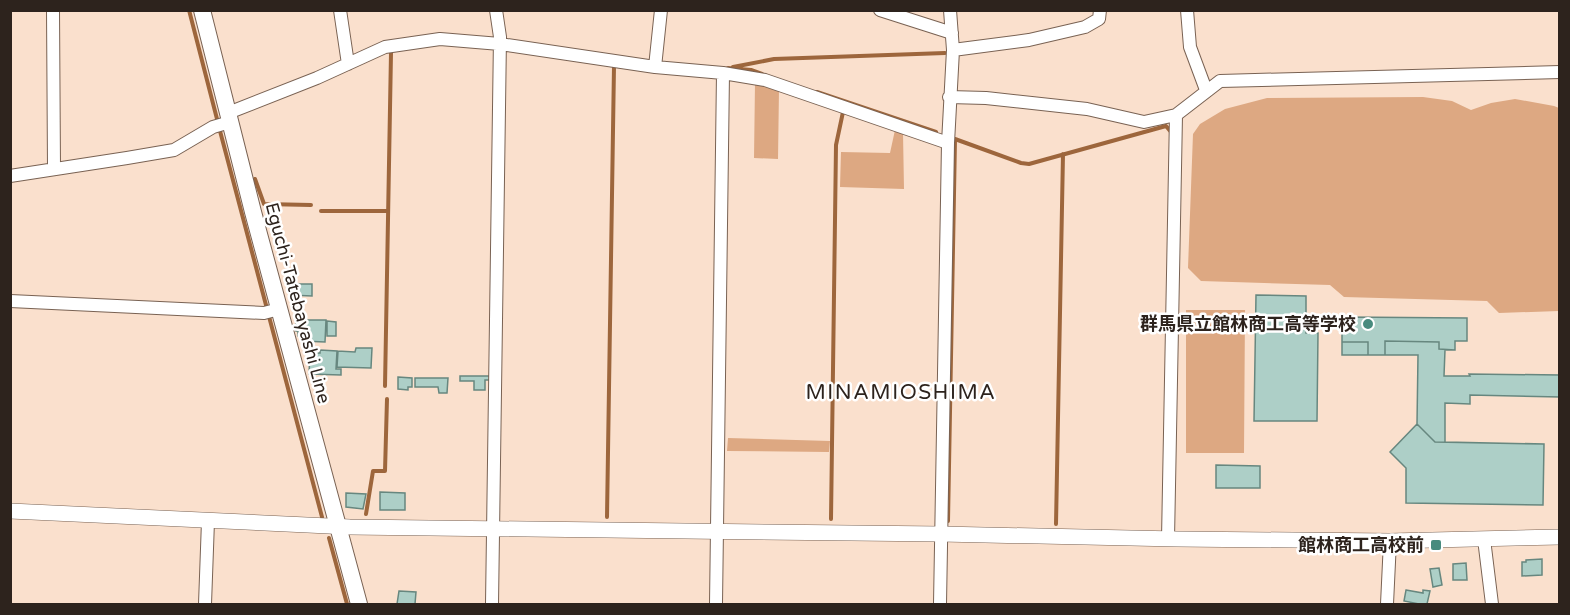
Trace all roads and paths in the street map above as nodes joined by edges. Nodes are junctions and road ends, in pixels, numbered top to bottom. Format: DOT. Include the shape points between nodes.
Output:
graph roads {
  1 [pos="53,10"];
  2 [pos="202,10"];
  3 [pos="340,10"];
  4 [pos="496,10"];
  5 [pos="661,10"];
  6 [pos="880,10"];
  7 [pos="950,10"];
  8 [pos="1100,10"];
  9 [pos="1186,10"];
  10 [pos="952,33"];
  11 [pos="500,44"];
  12 [pos="953,50"];
  13 [pos="348,64"];
  14 [pos="655,67"];
  15 [pos="1560,72"];
  16 [pos="723,73"];
  17 [pos="1206,90"];
  18 [pos="949,97"];
  19 [pos="1176,115"];
  20 [pos="229,118"];
  21 [pos="948,143"];
  22 [pos="54,168"];
  23 [pos="10,176"];
  24 [pos="10,301"];
  25 [pos="279,309"];
  26 [pos="10,511"];
  27 [pos="208,521"];
  28 [pos="339,526"];
  29 [pos="494,528"];
  30 [pos="717,532"];
  31 [pos="941,534"];
  32 [pos="1560,537"];
  33 [pos="1168,539"];
  34 [pos="1484,539"];
  35 [pos="1390,541"];
  36 [pos="205,604"];
  37 [pos="359,604"];
  38 [pos="492,604"];
  39 [pos="716,604"];
  40 [pos="940,604"];
  41 [pos="1387,604"];
  42 [pos="1492,604"];
  1 -- 22 [label="street"];
  2 -- 20 [label="main road, Eguchi-Tatebayashi Line"];
  3 -- 13 [label="street"];
  4 -- 11 [label="street"];
  5 -- 14 [label="street"];
  6 -- 10 [label="street"];
  7 -- 10 [label="street"];
  8 -- 12 [label="street" via="1099,19 1085,27 1029,40"];
  9 -- 17 [label="street" via="1190,47"];
  10 -- 12 [label="street"];
  11 -- 13 [label="street" via="440,39 385,47"];
  11 -- 14 [label="street"];
  11 -- 29 [label="street"];
  12 -- 18 [label="street"];
  13 -- 20 [label="street"];
  14 -- 16 [label="street"];
  15 -- 17 [label="street" via="1220,81"];
  16 -- 21 [label="street" via="765,80"];
  16 -- 30 [label="street"];
  17 -- 19 [label="street"];
  18 -- 19 [label="street" via="1087,109 1144,122"];
  18 -- 21 [label="street"];
  19 -- 33 [label="street"];
  20 -- 22 [label="street" via="174,150"];
  20 -- 25 [label="main road, Eguchi-Tatebayashi Line"];
  21 -- 31 [label="street"];
  22 -- 23 [label="street"];
  24 -- 25 [label="street" via="264,313"];
  25 -- 28 [label="main road, Eguchi-Tatebayashi Line"];
  26 -- 27 [label="street"];
  27 -- 28 [label="street"];
  27 -- 36 [label="street"];
  28 -- 29 [label="street"];
  28 -- 37 [label="main road, Eguchi-Tatebayashi Line"];
  29 -- 30 [label="street"];
  29 -- 38 [label="street"];
  30 -- 31 [label="street"];
  30 -- 39 [label="street"];
  31 -- 33 [label="street"];
  31 -- 40 [label="street"];
  32 -- 34 [label="street"];
  33 -- 35 [label="street"];
  34 -- 35 [label="street"];
  34 -- 42 [label="street"];
  35 -- 41 [label="street"];
}
